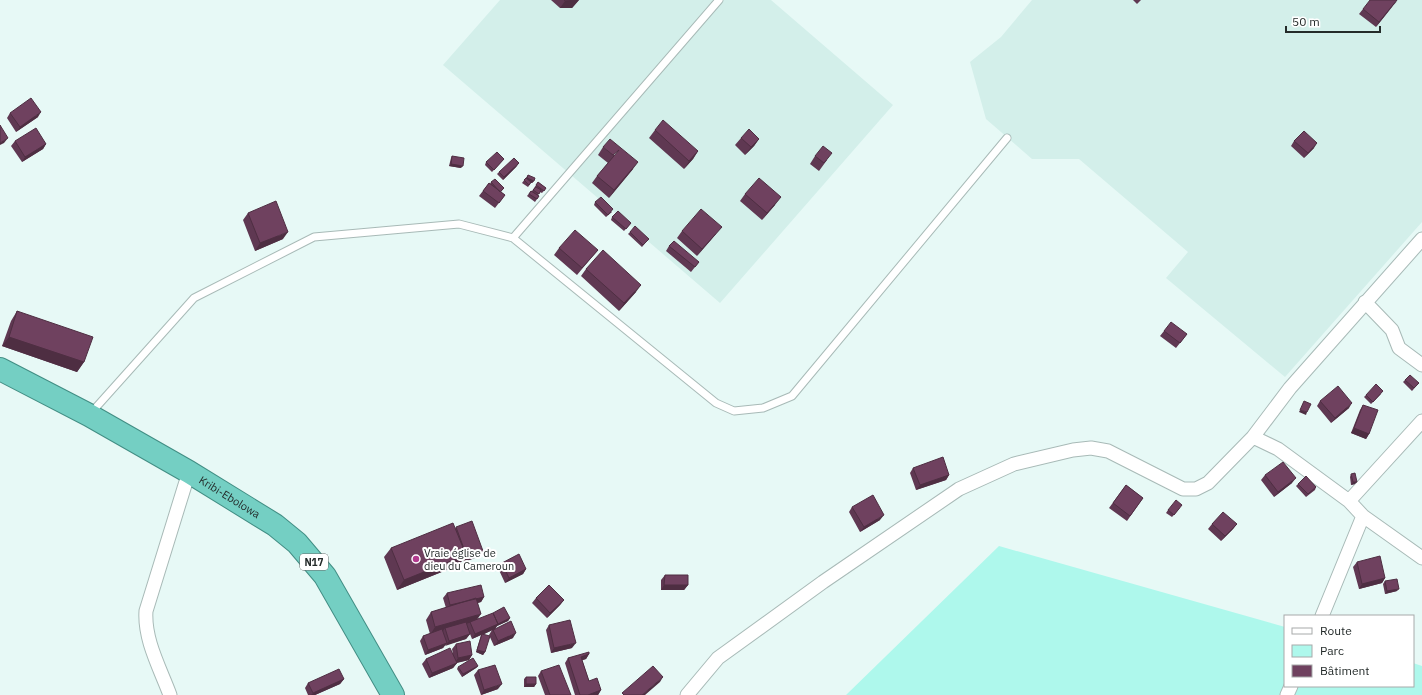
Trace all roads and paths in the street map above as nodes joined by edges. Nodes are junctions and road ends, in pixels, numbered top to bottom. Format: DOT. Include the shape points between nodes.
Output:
graph roads {
  1 [pos="719,0"];
  2 [pos="1007,138"];
  3 [pos="513,238"];
  4 [pos="1422,239"];
  5 [pos="1365,302"];
  6 [pos="1422,365"];
  7 [pos="0,369"];
  8 [pos="89,415"];
  9 [pos="1422,421"];
  10 [pos="1253,437"];
  11 [pos="189,472"];
  12 [pos="1348,501"];
  13 [pos="1363,516"];
  14 [pos="1422,558"];
  15 [pos="1322,615"];
  16 [pos="170,695"];
  17 [pos="393,695"];
  18 [pos="687,695"];
  1 -- 3 [label="lane"];
  2 -- 3 [label="lane" via="792,396 763,408 734,411 716,403"];
  3 -- 8 [label="lane" via="459,224 314,237 194,298"];
  4 -- 5 [label="street"];
  5 -- 6 [label="street" via="1392,330 1399,348"];
  5 -- 10 [label="street" via="1290,388"];
  7 -- 8 [label="highway, Kribi-Ebolowa / N17"];
  8 -- 11 [label="highway, Kribi-Ebolowa / N17"];
  9 -- 12 [label="street"];
  10 -- 12 [label="street" via="1278,449"];
  10 -- 18 [label="street" via="1208,483 1196,489 1183,489 1108,451 1091,448 1014,464 959,489 718,658"];
  11 -- 16 [label="street" via="146,611 148,637"];
  11 -- 17 [label="highway, Kribi-Ebolowa / N17" via="275,525 297,543 325,576"];
  12 -- 13 [label="street"];
  13 -- 14 [label="street"];
  13 -- 15 [label="street"];
}
